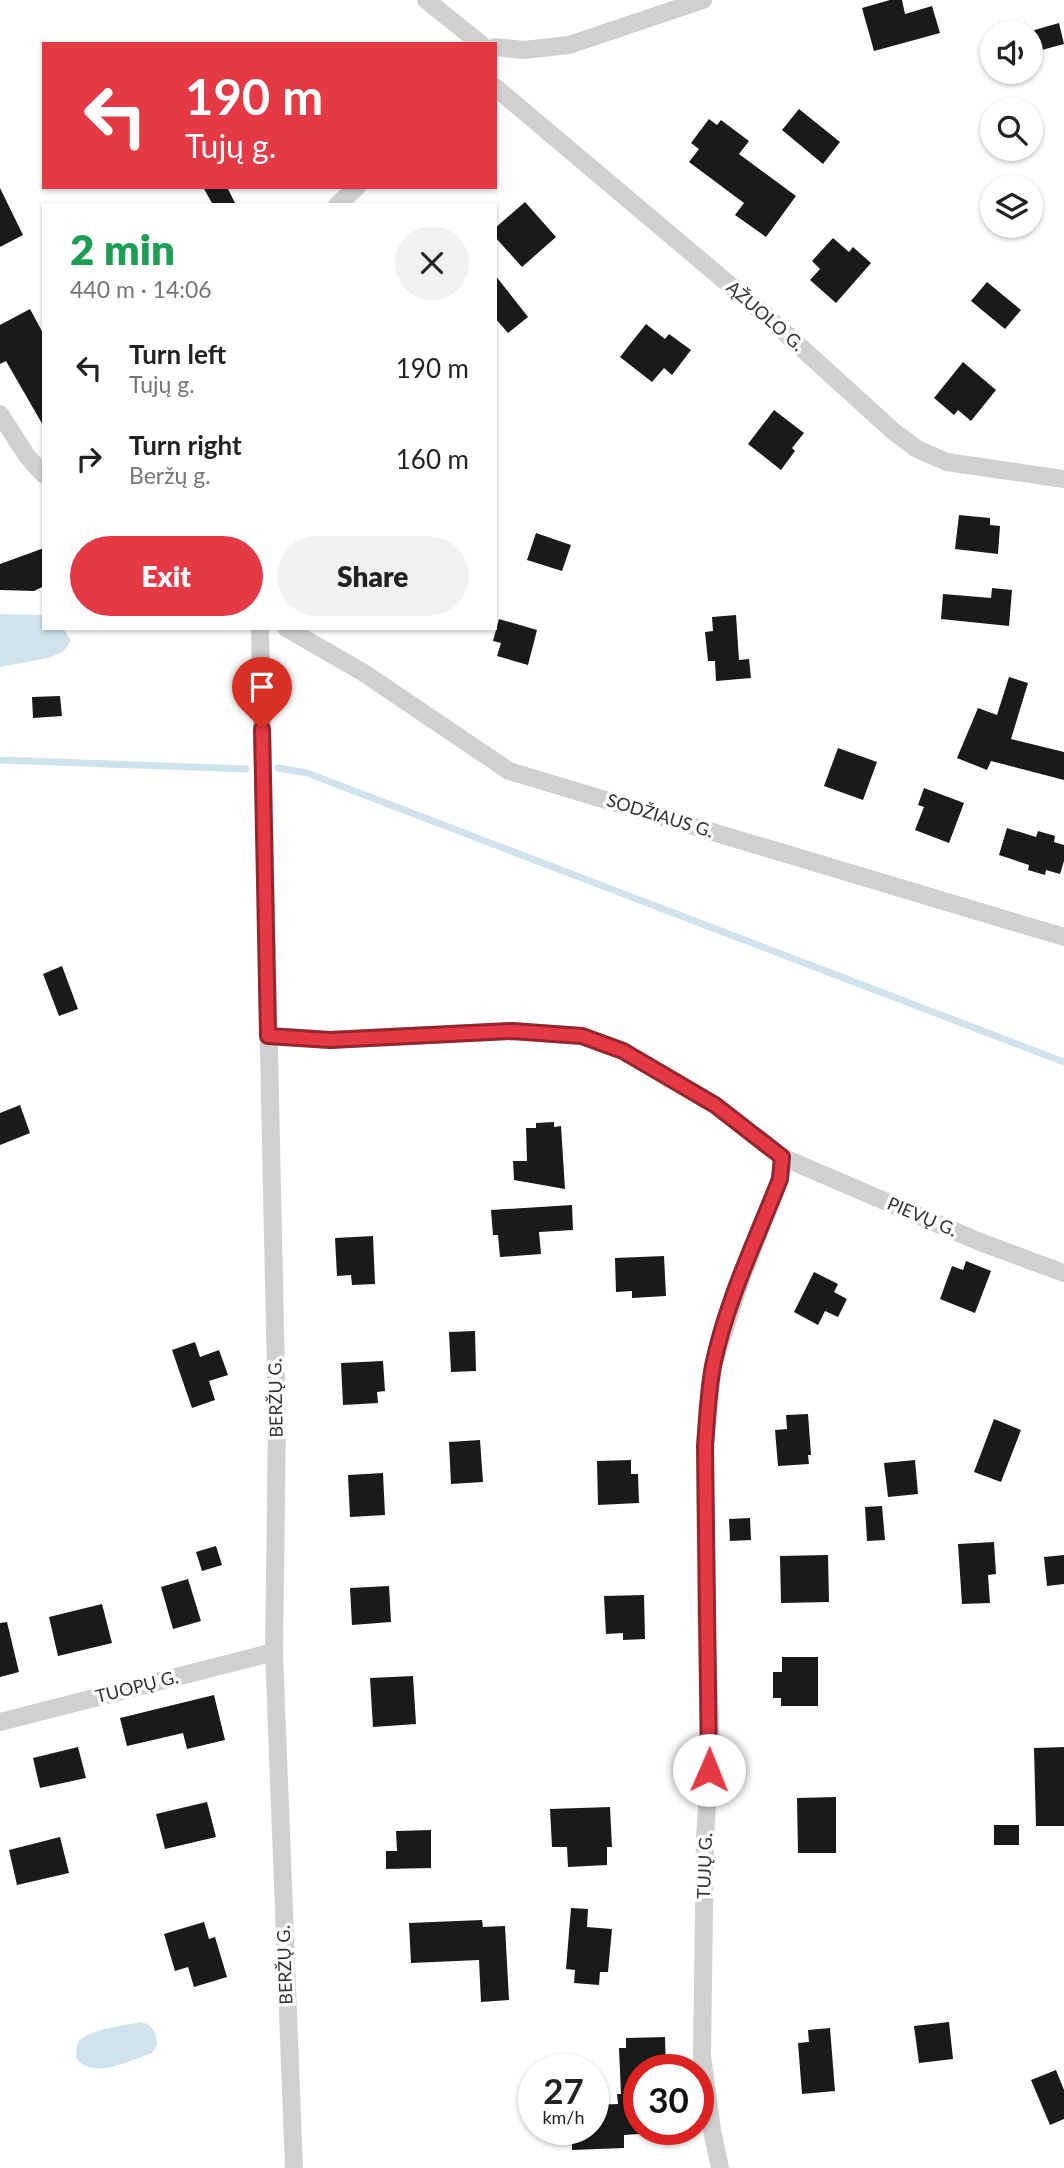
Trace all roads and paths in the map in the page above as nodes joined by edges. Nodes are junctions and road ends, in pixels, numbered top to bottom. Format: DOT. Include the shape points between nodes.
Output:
graph roads {
  1 [pos="426,0"];
  2 [pos="703,0"];
  3 [pos="478,42"];
  4 [pos="497,47"];
  5 [pos="497,89"];
  6 [pos="355,189"];
  7 [pos="339,203"];
  8 [pos="0,414"];
  9 [pos="42,473"];
  10 [pos="1064,479"];
  11 [pos="260,630"];
  12 [pos="290,630"];
  13 [pos="1064,937"];
  14 [pos="268,1036"];
  15 [pos="782,1157"];
  16 [pos="1064,1273"];
  17 [pos="274,1652"];
  18 [pos="0,1723"];
  19 [pos="294,2168"];
  20 [pos="720,2168"];
  1 -- 3 [label="street"];
  2 -- 4 [label="street" via="569,45 524,50"];
  5 -- 10 [label="street, ĄŽUOLO G." via="917,449 947,462"];
  6 -- 7 [label="street"];
  8 -- 9 [label="street"];
  11 -- 14 [label="street, BERŽŲ G."];
  12 -- 13 [label="street, SODŽIAUS G." via="364,673 509,771"];
  14 -- 15 [label="street" via="330,1040 512,1031 582,1036 623,1051 715,1105"];
  14 -- 17 [label="street, BERŽŲ G." via="277,1423"];
  15 -- 16 [label="street, PIEVŲ G." via="979,1242"];
  15 -- 20 [label="street, TUJŲ G." via="780,1179 713,1365 705,1446 711,1747 702,2056"];
  17 -- 18 [label="street, TUOPŲ G."];
  17 -- 19 [label="street, BERŽŲ G."];
}
